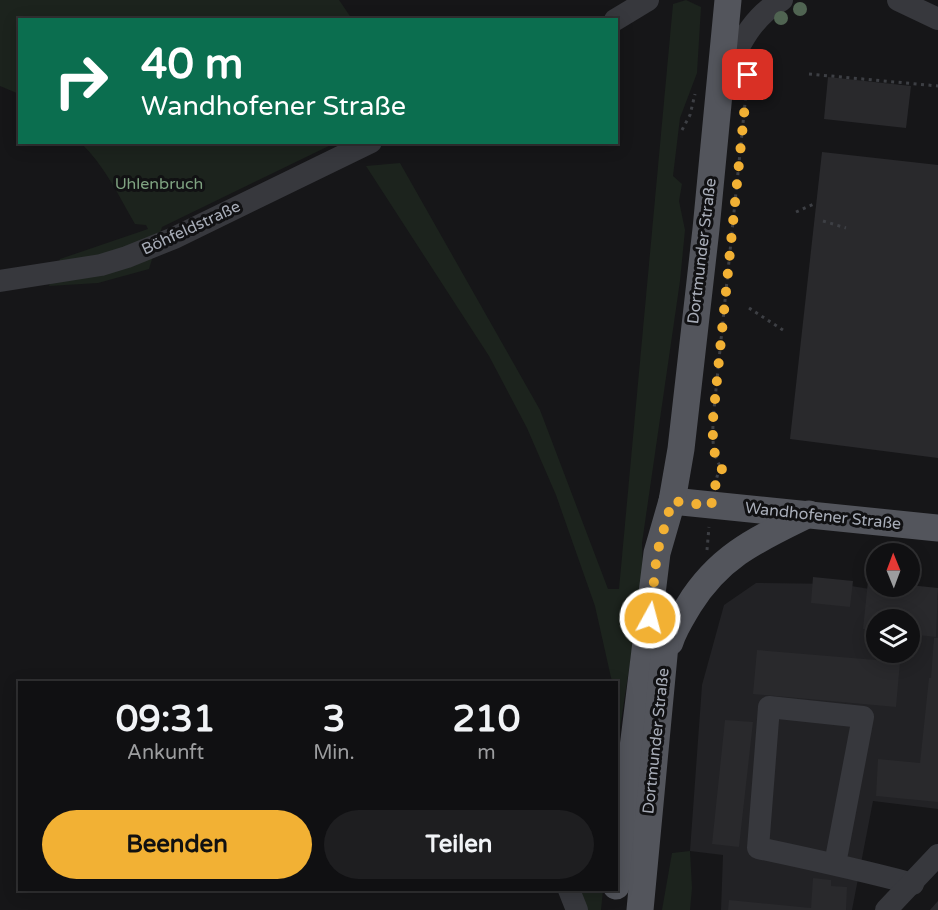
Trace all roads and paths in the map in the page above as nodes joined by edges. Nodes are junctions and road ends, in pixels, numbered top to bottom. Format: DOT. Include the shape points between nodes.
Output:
graph roads {
  1 [pos="648,0"];
  2 [pos="728,0"];
  3 [pos="782,0"];
  4 [pos="898,0"];
  5 [pos="618,18"];
  6 [pos="938,19"];
  7 [pos="748,64"];
  8 [pos="809,74"];
  9 [pos="721,81"];
  10 [pos="938,86"];
  11 [pos="366,144"];
  12 [pos="816,203"];
  13 [pos="796,212"];
  14 [pos="824,221"];
  15 [pos="846,228"];
  16 [pos="0,281"];
  17 [pos="749,309"];
  18 [pos="786,332"];
  19 [pos="672,501"];
  20 [pos="711,506"];
  21 [pos="810,514"];
  22 [pos="938,528"];
  23 [pos="711,575"];
  24 [pos="664,663"];
  25 [pos="938,855"];
  26 [pos="835,864"];
  27 [pos="618,872"];
  28 [pos="913,884"];
  29 [pos="569,891"];
  30 [pos="616,891"];
  31 [pos="577,910"];
  32 [pos="614,910"];
  33 [pos="640,910"];
  34 [pos="886,910"];
  1 -- 5 [label="street"];
  2 -- 9 [label="main road, Dortmunder Straße"];
  3 -- 9 [label="street" via="754,22"];
  4 -- 6 [label="street"];
  7 -- 20 [label="path" via="713,419 712,446 722,469"];
  8 -- 10 [label="path"];
  9 -- 19 [label="main road, Dortmunder Straße"];
  11 -- 16 [label="street, Böhfeldstraße" via="128,257"];
  12 -- 13 [label="path"];
  14 -- 15 [label="path"];
  17 -- 18 [label="path"];
  19 -- 20 [label="main road, Wandhofener Straße"];
  19 -- 24 [label="main road, Dortmunder Straße" via="674,556"];
  19 -- 27 [label="main road, Dortmunder Straße" via="657,553"];
  20 -- 21 [label="main road, Wandhofener Straße"];
  20 -- 23 [label="path" via="705,567"];
  21 -- 22 [label="main road, Wandhofener Straße"];
  21 -- 23 [label="main road" via="742,548"];
  23 -- 24 [label="main road" via="674,630"];
  24 -- 33 [label="main road, Dortmunder Straße"];
  25 -- 28 [label="street"];
  26 -- 26 [label="street" via="758,848 769,707 863,717"];
  26 -- 28 [label="street"];
  28 -- 34 [label="street"];
  29 -- 31 [label="street"];
  30 -- 32 [label="main road, Dortmunder Straße"];
}
